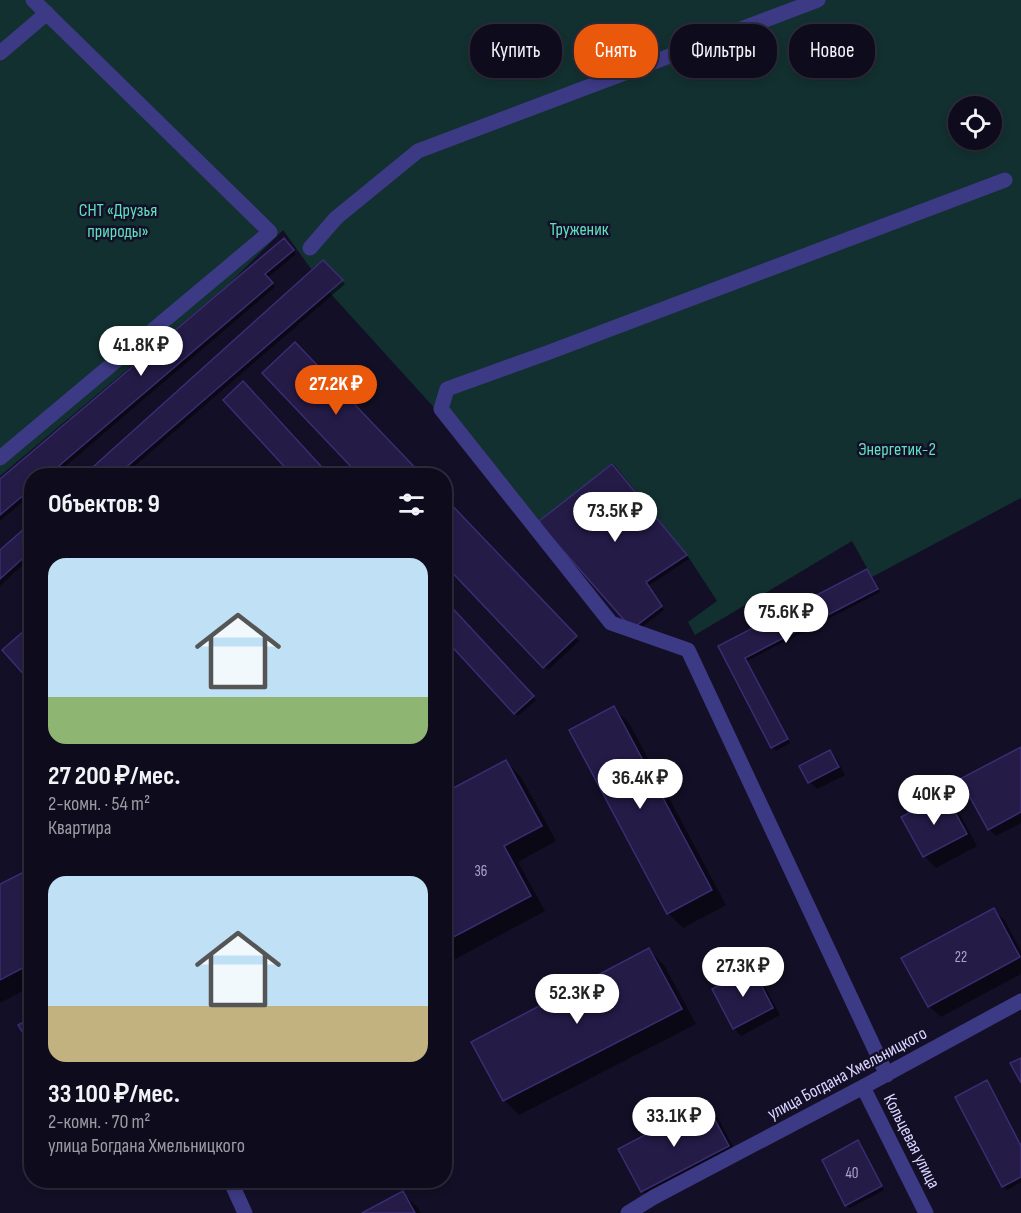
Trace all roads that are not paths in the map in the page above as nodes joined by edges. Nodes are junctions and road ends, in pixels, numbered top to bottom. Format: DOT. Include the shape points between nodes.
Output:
graph roads {
  1 [pos="33,0"];
  2 [pos="818,0"];
  3 [pos="47,13"];
  4 [pos="0,53"];
  5 [pos="1005,180"];
  6 [pos="310,248"];
  7 [pos="0,458"];
  8 [pos="1021,1001"];
  9 [pos="887,1075"];
  10 [pos="863,1088"];
  11 [pos="233,1188"];
  12 [pos="244,1213"];
  13 [pos="628,1213"];
  14 [pos="926,1213"];
  1 -- 3 [label="street"];
  2 -- 6 [label="street" via="418,151 336,218"];
  3 -- 4 [label="street"];
  3 -- 7 [label="street" via="270,232"];
  5 -- 9 [label="street" via="447,389 441,410 611,623 688,650"];
  8 -- 9 [label="street, улица Богдана Хмельницкого"];
  9 -- 10 [label="street, улица Богдана Хмельницкого"];
  10 -- 13 [label="street, улица Богдана Хмельницкого"];
  10 -- 14 [label="street, Кольцевая улица"];
  11 -- 12 [label="street"];
}
